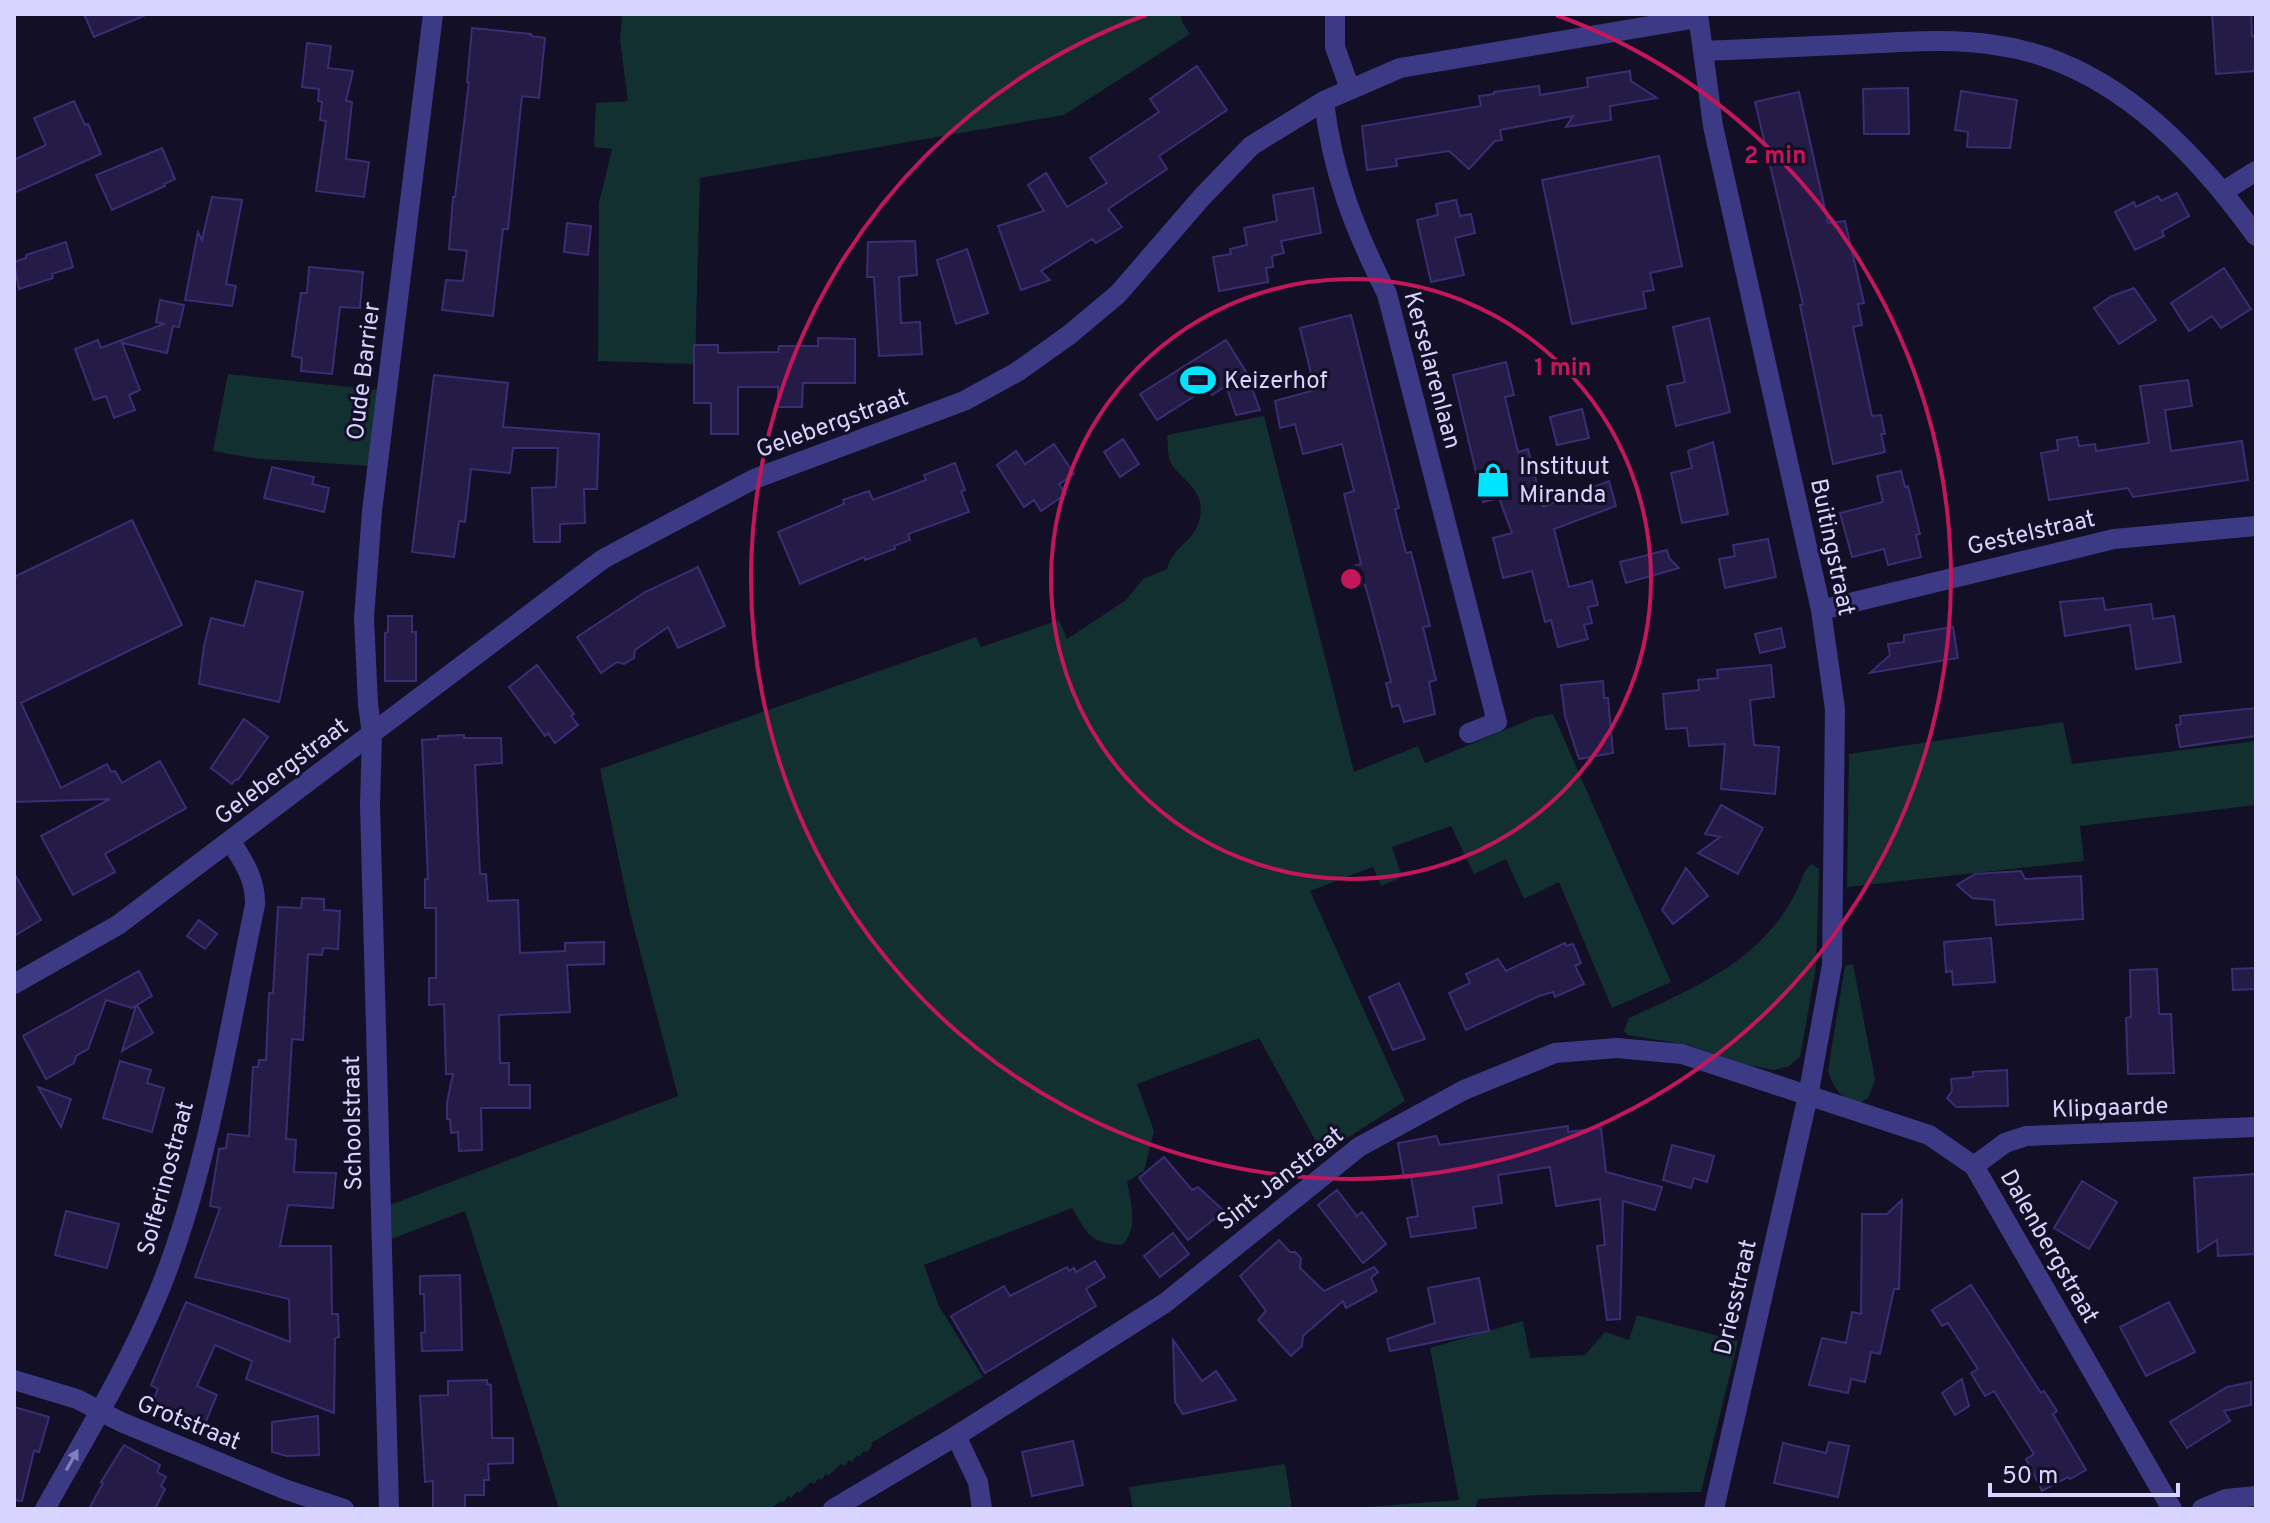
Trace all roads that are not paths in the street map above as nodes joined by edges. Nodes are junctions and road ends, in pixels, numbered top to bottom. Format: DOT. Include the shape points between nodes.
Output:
graph roads {
  1 [pos="433,14"];
  2 [pos="1335,14"];
  3 [pos="1698,16"];
  4 [pos="1704,51"];
  5 [pos="1350,89"];
  6 [pos="1324,101"];
  7 [pos="2256,171"];
  8 [pos="2224,191"];
  9 [pos="2256,236"];
  10 [pos="2256,526"];
  11 [pos="1821,610"];
  12 [pos="1469,733"];
  13 [pos="372,735"];
  14 [pos="231,842"];
  15 [pos="14,984"];
  16 [pos="1808,1096"];
  17 [pos="2256,1127"];
  18 [pos="1974,1166"];
  19 [pos="14,1380"];
  20 [pos="100,1411"];
  21 [pos="956,1436"];
  22 [pos="2256,1496"];
  23 [pos="45,1509"];
  24 [pos="344,1509"];
  25 [pos="389,1509"];
  26 [pos="833,1509"];
  27 [pos="982,1509"];
  28 [pos="1714,1509"];
  29 [pos="2172,1509"];
  30 [pos="2202,1509"];
  1 -- 13 [label="street, Oude Barrier" via="372,511 364,618"];
  2 -- 5 [label="street" via="1335,47"];
  3 -- 4 [label="street, Buitingstraat"];
  3 -- 5 [label="street, Gelebergstraat" via="1400,68"];
  4 -- 8 [label="street" via="1933,41 2026,51 2118,93 2164,130"];
  4 -- 11 [label="street, Buitingstraat" via="1713,126"];
  5 -- 6 [label="street, Gelebergstraat"];
  6 -- 12 [label="street, Kerselarenlaan" via="1340,188 1387,294 1497,722"];
  6 -- 13 [label="street, Gelebergstraat" via="1251,146 1118,294 1017,372 964,401 754,479 603,559"];
  7 -- 8 [label="street"];
  8 -- 9 [label="street"];
  10 -- 11 [label="street, Gestelstraat" via="2114,539"];
  11 -- 16 [label="street, Buitingstraat" via="1835,709 1834,917 1832,965"];
  13 -- 14 [label="street, Gelebergstraat"];
  13 -- 25 [label="street, Schoolstraat"];
  14 -- 15 [label="street, Gelebergstraat" via="118,925"];
  14 -- 20 [label="street, Solferinostraat" via="256,889 255,905 205,1143 171,1262"];
  16 -- 18 [label="street, Dalenbergstraat" via="1929,1135"];
  16 -- 21 [label="street, Sint-Janstraat" via="1682,1054 1617,1048 1555,1053 1464,1090 1359,1147 1165,1303"];
  16 -- 28 [label="street, Driesstraat"];
  17 -- 18 [label="street, Klipgaarde" via="2026,1136 2005,1143"];
  18 -- 29 [label="street, Dalenbergstraat"];
  19 -- 20 [label="street, Grotstraat"];
  23 -- 20 [label="street, Solferinostraat, one-way"];
  20 -- 24 [label="street, Grotstraat"];
  21 -- 26 [label="street, Sint-Janstraat"];
  21 -- 27 [label="street" via="978,1482"];
  22 -- 30 [label="street" via="2226,1499"];
}
